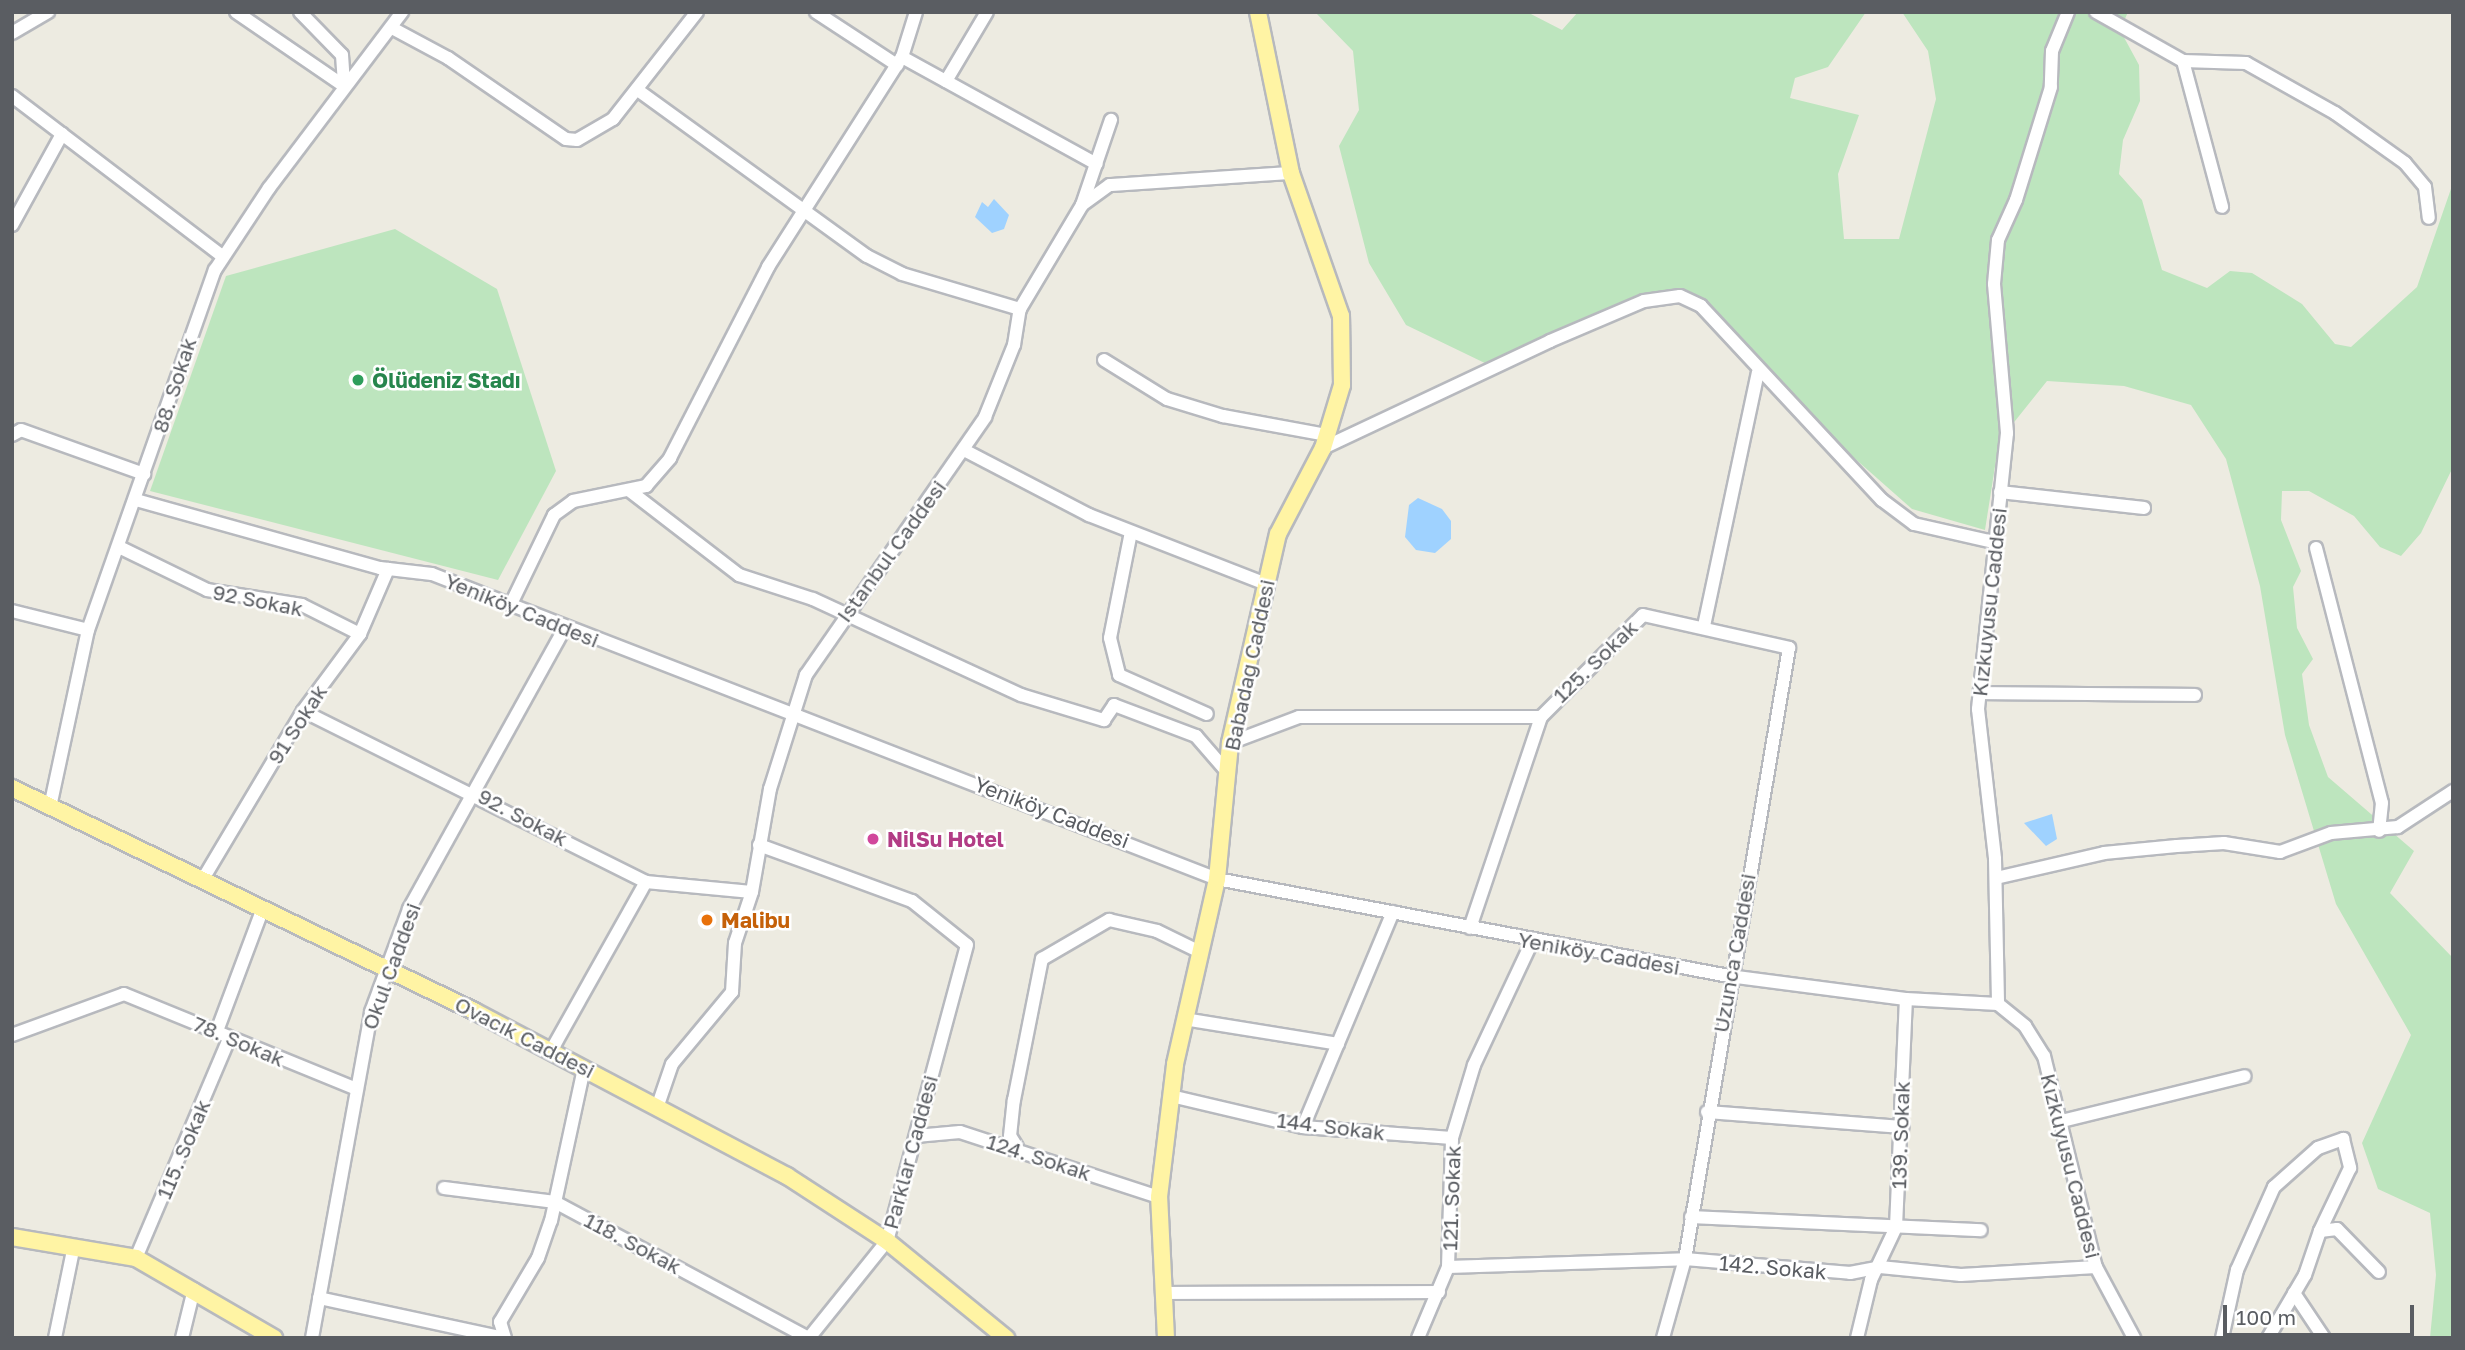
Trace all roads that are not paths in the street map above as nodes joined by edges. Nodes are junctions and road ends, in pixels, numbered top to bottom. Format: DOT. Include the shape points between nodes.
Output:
graph roads {
  1 [pos="48,12"];
  2 [pos="236,12"];
  3 [pos="300,12"];
  4 [pos="402,12"];
  5 [pos="697,12"];
  6 [pos="816,12"];
  7 [pos="916,12"];
  8 [pos="987,12"];
  9 [pos="1258,12"];
  10 [pos="2068,12"];
  11 [pos="2096,12"];
  12 [pos="392,28"];
  13 [pos="12,33"];
  14 [pos="899,61"];
  15 [pos="2183,61"];
  16 [pos="946,81"];
  17 [pos="344,86"];
  18 [pos="639,90"];
  19 [pos="12,96"];
  20 [pos="1111,120"];
  21 [pos="62,134"];
  22 [pos="1097,163"];
  23 [pos="1290,173"];
  24 [pos="1082,205"];
  25 [pos="2222,207"];
  26 [pos="804,208"];
  27 [pos="2429,218"];
  28 [pos="12,225"];
  29 [pos="223,257"];
  30 [pos="1020,309"];
  31 [pos="1104,360"];
  32 [pos="1758,373"];
  33 [pos="12,435"];
  34 [pos="1325,441"];
  35 [pos="964,450"];
  36 [pos="144,474"];
  37 [pos="630,491"];
  38 [pos="2000,492"];
  39 [pos="136,500"];
  40 [pos="2144,508"];
  41 [pos="1131,531"];
  42 [pos="1994,542"];
  43 [pos="119,547"];
  44 [pos="2316,548"];
  45 [pos="388,569"];
  46 [pos="1266,584"];
  47 [pos="511,604"];
  48 [pos="12,611"];
  49 [pos="846,613"];
  50 [pos="1704,626"];
  51 [pos="565,627"];
  52 [pos="89,630"];
  53 [pos="360,634"];
  54 [pos="1789,648"];
  55 [pos="1979,693"];
  56 [pos="2195,695"];
  57 [pos="303,711"];
  58 [pos="1207,715"];
  59 [pos="797,716"];
  60 [pos="1541,717"];
  61 [pos="1230,743"];
  62 [pos="1228,773"];
  63 [pos="12,788"];
  64 [pos="473,791"];
  65 [pos="2453,791"];
  66 [pos="50,807"];
  67 [pos="2379,831"];
  68 [pos="759,845"];
  69 [pos="1996,878"];
  70 [pos="203,879"];
  71 [pos="1217,879"];
  72 [pos="646,882"];
  73 [pos="752,892"];
  74 [pos="263,908"];
  75 [pos="1393,912"];
  76 [pos="1469,929"];
  77 [pos="1532,942"];
  78 [pos="1198,951"];
  79 [pos="387,969"];
  80 [pos="1729,976"];
  81 [pos="1906,999"];
  82 [pos="1998,1004"];
  83 [pos="1184,1019"];
  84 [pos="217,1031"];
  85 [pos="12,1035"];
  86 [pos="229,1039"];
  87 [pos="1338,1044"];
  88 [pos="551,1051"];
  89 [pos="584,1068"];
  90 [pos="2245,1076"];
  91 [pos="354,1088"];
  92 [pos="1171,1096"];
  93 [pos="658,1105"];
  94 [pos="1707,1112"];
  95 [pos="2062,1121"];
  96 [pos="1303,1127"];
  97 [pos="1902,1127"];
  98 [pos="916,1136"];
  99 [pos="1452,1138"];
  100 [pos="1017,1147"];
  101 [pos="444,1188"];
  102 [pos="1159,1196"];
  103 [pos="555,1202"];
  104 [pos="1691,1217"];
  105 [pos="1896,1227"];
  106 [pos="1981,1230"];
  107 [pos="2320,1231"];
  108 [pos="12,1237"];
  109 [pos="887,1241"];
  110 [pos="73,1250"];
  111 [pos="136,1258"];
  112 [pos="1685,1259"];
  113 [pos="1448,1267"];
  114 [pos="2096,1267"];
  115 [pos="1880,1268"];
  116 [pos="2379,1272"];
  117 [pos="194,1289"];
  118 [pos="1439,1292"];
  119 [pos="1163,1293"];
  120 [pos="2294,1293"];
  121 [pos="319,1298"];
  122 [pos="55,1338"];
  123 [pos="182,1338"];
  124 [pos="274,1338"];
  125 [pos="312,1338"];
  126 [pos="504,1338"];
  127 [pos="809,1338"];
  128 [pos="1006,1338"];
  129 [pos="1166,1338"];
  130 [pos="1418,1338"];
  131 [pos="1663,1338"];
  132 [pos="1857,1338"];
  133 [pos="2134,1338"];
  134 [pos="2222,1338"];
  135 [pos="2269,1338"];
  136 [pos="2324,1338"];
  1 -- 13 [label="street"];
  2 -- 17 [label="street"];
  3 -- 17 [label="street" via="342,55"];
  4 -- 12 [label="street, 88. Sokak"];
  5 -- 18 [label="street"];
  6 -- 14 [label="street"];
  7 -- 14 [label="street"];
  8 -- 16 [label="street"];
  9 -- 23 [label="main road, Babadağ Caddesi"];
  10 -- 38 [label="street, Kızkuyusu Caddesi" via="2052,51 2051,88 2020,188 1998,240 1995,296 2007,433"];
  11 -- 15 [label="street"];
  12 -- 17 [label="street, 88. Sokak"];
  12 -- 18 [label="street" via="448,58 566,139 613,119"];
  14 -- 16 [label="street"];
  14 -- 26 [label="street"];
  15 -- 25 [label="street"];
  15 -- 27 [label="street" via="2246,63 2335,113 2405,163 2424,187"];
  16 -- 22 [label="street"];
  17 -- 29 [label="street, 88. Sokak"];
  18 -- 26 [label="street"];
  19 -- 21 [label="street"];
  20 -- 22 [label="street"];
  21 -- 28 [label="street"];
  21 -- 29 [label="street"];
  22 -- 24 [label="street"];
  23 -- 24 [label="street, Istanbul Caddesi" via="1110,185"];
  23 -- 34 [label="main road, Babadağ Caddesi" via="1341,316 1342,385"];
  24 -- 30 [label="street, Istanbul Caddesi"];
  26 -- 30 [label="street" via="902,274"];
  26 -- 37 [label="street" via="670,458 646,486"];
  29 -- 36 [label="street, 88. Sokak" via="198,311"];
  30 -- 35 [label="street, Istanbul Caddesi" via="996,390"];
  31 -- 34 [label="street" via="1167,399"];
  32 -- 34 [label="street" via="1701,306 1680,296 1661,298 1491,366"];
  32 -- 42 [label="street" via="1882,500 1914,524"];
  32 -- 50 [label="street"];
  33 -- 36 [label="street" via="20,430"];
  34 -- 46 [label="main road, Babadağ Caddesi" via="1278,534"];
  35 -- 41 [label="street"];
  35 -- 49 [label="street, Istanbul Caddesi"];
  36 -- 39 [label="street, 88. Sokak"];
  37 -- 47 [label="street" via="573,501 554,515"];
  37 -- 49 [label="street" via="739,575"];
  38 -- 40 [label="street"];
  38 -- 42 [label="street, Kızkuyusu Caddesi"];
  39 -- 43 [label="street, 88. Sokak"];
  39 -- 45 [label="street, Yeniköy Caddesi" via="196,522"];
  41 -- 46 [label="street"];
  41 -- 58 [label="street" via="1110,638 1119,675"];
  42 -- 55 [label="street, Kızkuyusu Caddesi"];
  43 -- 52 [label="street, 88. Sokak"];
  43 -- 53 [label="street, 92 Sokak" via="207,590 302,605"];
  44 -- 67 [label="street" via="2382,803"];
  45 -- 47 [label="street, Yeniköy Caddesi" via="432,574"];
  45 -- 53 [label="street, 91 Sokak"];
  46 -- 61 [label="main road, Babadağ Caddesi"];
  47 -- 51 [label="street, Yeniköy Caddesi"];
  48 -- 52 [label="street"];
  49 -- 59 [label="street, Istanbul Caddesi" via="807,675"];
  49 -- 62 [label="street" via="1021,695 1104,720 1114,705 1196,736"];
  50 -- 54 [label="street, 125. Sokak"];
  50 -- 60 [label="street, 125. Sokak" via="1643,615"];
  51 -- 59 [label="street, Yeniköy Caddesi"];
  51 -- 64 [label="street, Okul Caddesi"];
  52 -- 66 [label="street, 88. Sokak"];
  53 -- 57 [label="street, 91 Sokak"];
  54 -- 80 [label="street, Uzunca Caddesi"];
  55 -- 56 [label="street"];
  55 -- 69 [label="street, Kızkuyusu Caddesi"];
  57 -- 64 [label="street, 92. Sokak" via="433,779"];
  57 -- 70 [label="street, 91 Sokak"];
  59 -- 68 [label="street, Istanbul Caddesi"];
  59 -- 71 [label="street, Yeniköy Caddesi"];
  60 -- 61 [label="street" via="1299,717"];
  60 -- 76 [label="street, 125. Sokak"];
  61 -- 62 [label="main road, Babadağ Caddesi"];
  62 -- 71 [label="main road, Babadağ Caddesi"];
  63 -- 66 [label="main road, Ovacık Caddesi"];
  64 -- 72 [label="street, 92. Sokak"];
  64 -- 79 [label="street, Okul Caddesi" via="409,909"];
  65 -- 67 [label="street" via="2398,827"];
  66 -- 70 [label="main road, Ovacık Caddesi"];
  67 -- 69 [label="street" via="2331,833 2263,854 2224,843 2104,853"];
  68 -- 73 [label="street, Istanbul Caddesi"];
  68 -- 98 [label="street, Parklar Caddesi" via="912,901 967,945"];
  69 -- 82 [label="street, Kızkuyusu Caddesi"];
  70 -- 74 [label="main road, Ovacık Caddesi"];
  71 -- 75 [label="street, Yeniköy Caddesi"];
  71 -- 78 [label="main road, Babadağ Caddesi"];
  72 -- 73 [label="street, 92. Sokak"];
  72 -- 88 [label="street"];
  73 -- 93 [label="street, Istanbul Caddesi" via="735,943 732,992 672,1064"];
  74 -- 79 [label="main road, Ovacık Caddesi"];
  74 -- 84 [label="street"];
  75 -- 76 [label="street, Yeniköy Caddesi"];
  75 -- 87 [label="street"];
  76 -- 77 [label="street, Yeniköy Caddesi"];
  77 -- 80 [label="street, Yeniköy Caddesi"];
  77 -- 99 [label="street, 121. Sokak" via="1474,1065"];
  78 -- 83 [label="main road, Babadağ Caddesi"];
  78 -- 100 [label="street" via="1157,931 1109,920 1042,959 1014,1100 1010,1136"];
  79 -- 88 [label="main road, Ovacık Caddesi"];
  79 -- 91 [label="street, Okul Caddesi"];
  80 -- 81 [label="street, Yeniköy Caddesi"];
  80 -- 94 [label="street, Uzunca Caddesi"];
  81 -- 82 [label="street, Yeniköy Caddesi"];
  81 -- 97 [label="street, 139. Sokak"];
  82 -- 95 [label="street, Kızkuyusu Caddesi" via="2025,1026 2044,1056"];
  83 -- 87 [label="street"];
  83 -- 92 [label="main road, Babadağ Caddesi"];
  84 -- 85 [label="street, 78. Sokak" via="124,994"];
  84 -- 86 [label="street, 78. Sokak"];
  86 -- 91 [label="street, 78. Sokak"];
  86 -- 111 [label="street, 115. Sokak"];
  87 -- 96 [label="street"];
  88 -- 89 [label="main road, Ovacık Caddesi"];
  89 -- 93 [label="main road, Ovacık Caddesi"];
  89 -- 103 [label="street"];
  90 -- 95 [label="street"];
  91 -- 121 [label="street, Okul Caddesi"];
  92 -- 96 [label="street, 144. Sokak"];
  92 -- 102 [label="main road, Babadağ Caddesi"];
  93 -- 109 [label="main road, Ovacık Caddesi" via="787,1176"];
  94 -- 97 [label="street"];
  94 -- 104 [label="street, Uzunca Caddesi"];
  95 -- 114 [label="street, Kızkuyusu Caddesi"];
  96 -- 99 [label="street, 144. Sokak"];
  97 -- 105 [label="street, 139. Sokak"];
  98 -- 100 [label="street, 124. Sokak" via="960,1132"];
  98 -- 109 [label="street, Parklar Caddesi"];
  99 -- 113 [label="street, 121. Sokak"];
  100 -- 102 [label="street, 124. Sokak"];
  101 -- 103 [label="street, 118. Sokak"];
  102 -- 119 [label="main road, Babadağ Caddesi"];
  103 -- 126 [label="street" via="538,1258 500,1322"];
  103 -- 127 [label="street, 118. Sokak"];
  104 -- 105 [label="street"];
  104 -- 112 [label="street, Uzunca Caddesi"];
  105 -- 106 [label="street"];
  105 -- 115 [label="street, 139. Sokak"];
  107 -- 116 [label="street" via="2337,1229"];
  107 -- 120 [label="street"];
  107 -- 134 [label="street" via="2350,1168 2343,1139 2318,1147 2274,1187 2241,1258"];
  108 -- 110 [label="main road"];
  109 -- 127 [label="street, Parklar Caddesi"];
  109 -- 128 [label="main road, Ovacık Caddesi"];
  110 -- 111 [label="main road"];
  110 -- 122 [label="street"];
  111 -- 117 [label="main road"];
  112 -- 113 [label="street, 142. Sokak"];
  112 -- 115 [label="street, 142. Sokak" via="1778,1271"];
  112 -- 131 [label="street, Uzunca Caddesi"];
  113 -- 118 [label="street, 121. Sokak"];
  114 -- 115 [label="street, 142. Sokak" via="1961,1275"];
  114 -- 133 [label="street, Kızkuyusu Caddesi"];
  115 -- 132 [label="street, 139. Sokak"];
  117 -- 123 [label="street"];
  117 -- 124 [label="main road"];
  118 -- 119 [label="street"];
  118 -- 130 [label="street, 121. Sokak"];
  119 -- 129 [label="main road, Babadağ Caddesi"];
  120 -- 135 [label="street"];
  120 -- 136 [label="street"];
  121 -- 125 [label="street, Okul Caddesi"];
  121 -- 126 [label="street"];
}
